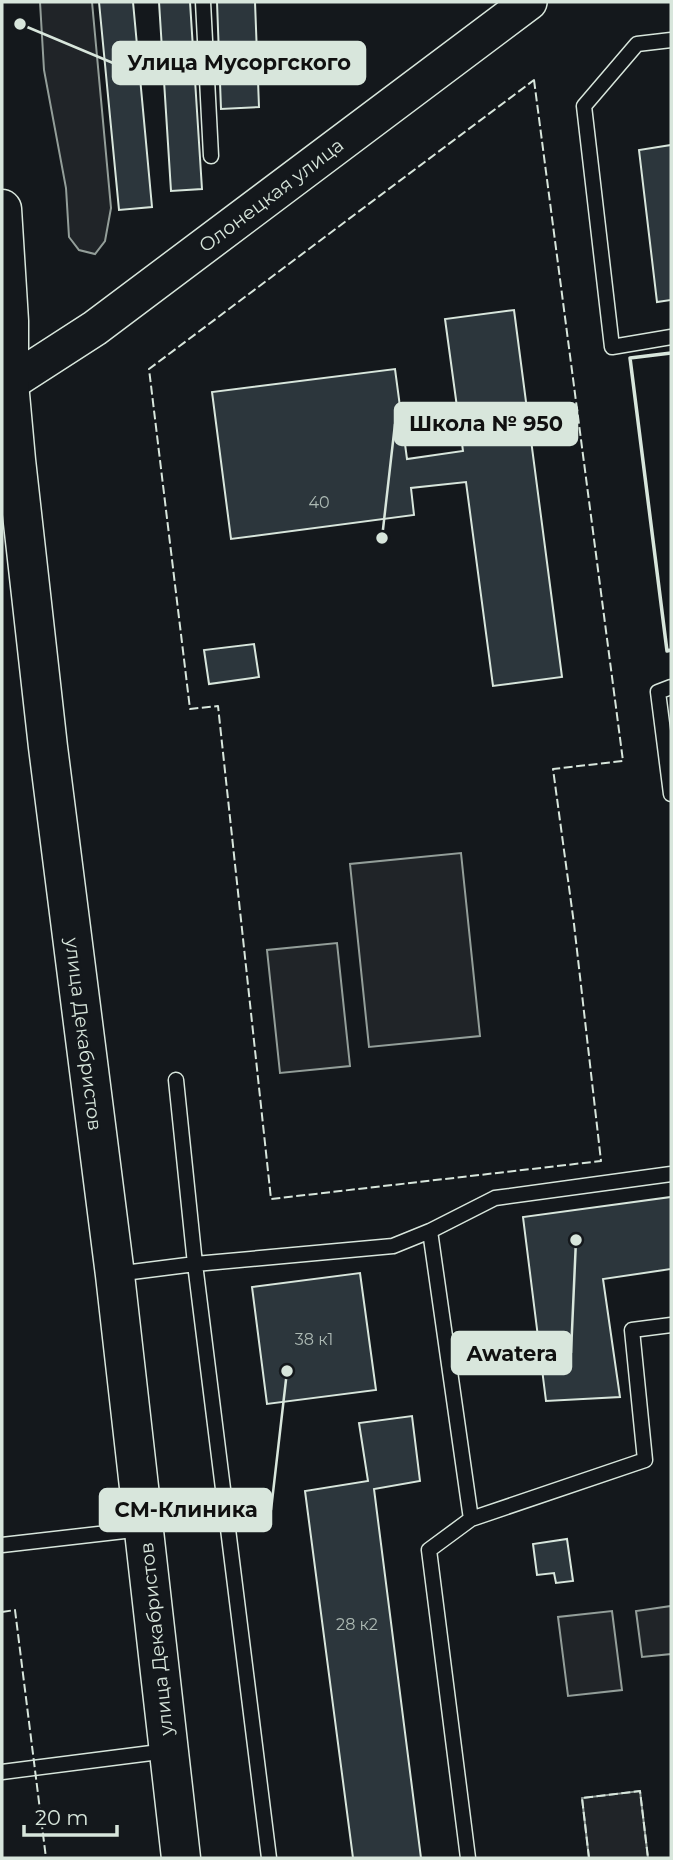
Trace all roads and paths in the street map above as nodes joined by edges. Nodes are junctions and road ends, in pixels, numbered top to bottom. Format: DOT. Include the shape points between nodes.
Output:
graph roads {
  1 [pos="203,2"];
  2 [pos="529,2"];
  3 [pos="671,40"];
  4 [pos="212,156"];
  5 [pos="2,209"];
  6 [pos="671,337"];
  7 [pos="6,386"];
  8 [pos="671,687"];
  9 [pos="671,794"];
  10 [pos="176,1080"];
  11 [pos="671,1174"];
  12 [pos="430,1231"];
  13 [pos="195,1264"];
  14 [pos="115,1275"];
  15 [pos="671,1325"];
  16 [pos="471,1519"];
  17 [pos="143,1529"];
  18 [pos="2,1545"];
  19 [pos="168,1750"];
  20 [pos="2,1772"];
  21 [pos="181,1858"];
  22 [pos="269,1858"];
  23 [pos="468,1858"];
  1 -- 4 [label="lane"];
  2 -- 7 [label="street, Олонецкая улица" via="95,328"];
  3 -- 6 [label="lane" via="637,44 584,106 612,347"];
  5 -- 7 [label="main road, улица Декабристов" via="9,321"];
  7 -- 14 [label="main road, улица Декабристов"];
  8 -- 9 [label="lane" via="658,692"];
  10 -- 13 [label="lane"];
  11 -- 12 [label="lane" via="495,1198"];
  12 -- 13 [label="lane" via="393,1246"];
  12 -- 16 [label="lane"];
  13 -- 14 [label="lane"];
  13 -- 22 [label="lane"];
  14 -- 17 [label="main road, улица Декабристов"];
  15 -- 16 [label="lane" via="632,1331 645,1460"];
  16 -- 23 [label="lane" via="429,1550"];
  17 -- 18 [label="lane"];
  17 -- 19 [label="main road, улица Декабристов"];
  19 -- 20 [label="lane"];
  19 -- 21 [label="main road, улица Декабристов"];
}
